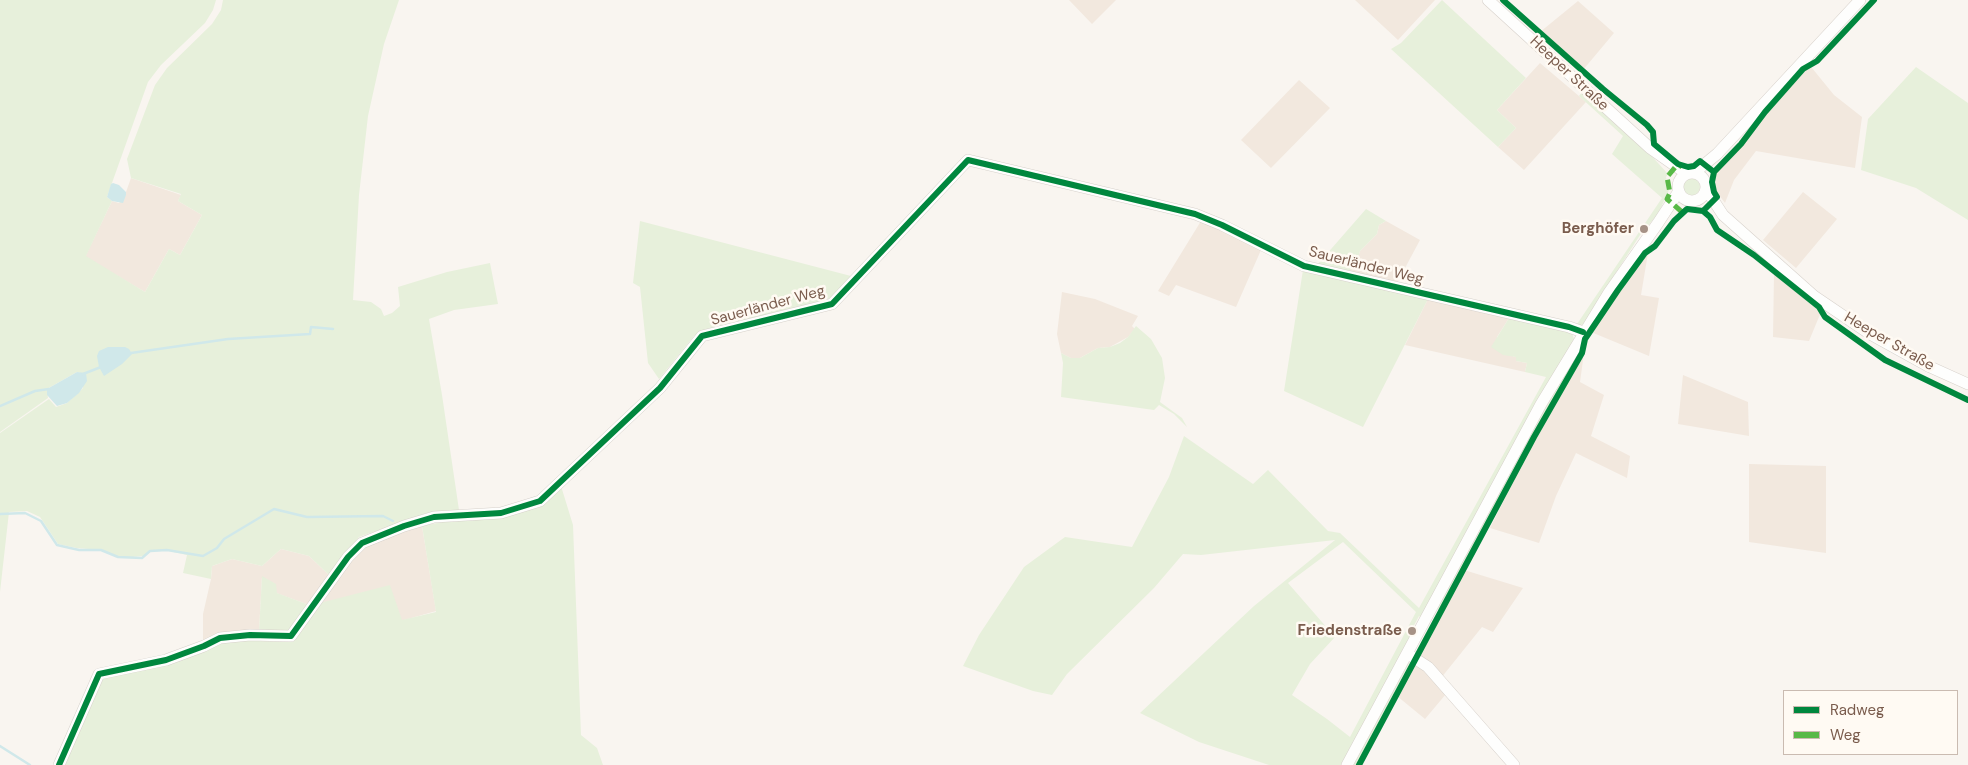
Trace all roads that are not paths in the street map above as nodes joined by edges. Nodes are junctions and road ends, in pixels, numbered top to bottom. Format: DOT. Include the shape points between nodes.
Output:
graph roads {
  1 [pos="1488,0"];
  2 [pos="1860,0"];
  3 [pos="1650,148"];
  4 [pos="1717,154"];
  5 [pos="1691,174"];
  6 [pos="1705,185"];
  7 [pos="1678,187"];
  8 [pos="1692,200"];
  9 [pos="1723,215"];
  10 [pos="1658,223"];
  11 [pos="1583,332"];
  12 [pos="1968,384"];
  13 [pos="1408,654"];
  14 [pos="60,765"];
  15 [pos="1347,765"];
  16 [pos="1514,765"];
  1 -- 3 [label="street, Heeper Straße"];
  2 -- 4 [label="street"];
  3 -- 5 [label="street, Heeper Straße"];
  3 -- 7 [label="street, Heeper Straße"];
  4 -- 5 [label="street"];
  4 -- 6 [label="street"];
  5 -- 6 [label="street" via="1700,176"];
  5 -- 7 [label="street" via="1682,178"];
  6 -- 8 [label="street" via="1702,196"];
  6 -- 9 [label="street, Heeper Straße"];
  7 -- 8 [label="street" via="1682,197"];
  7 -- 10 [label="street"];
  8 -- 9 [label="street, Heeper Straße"];
  8 -- 10 [label="street"];
  9 -- 12 [label="street, Heeper Straße" via="1791,277 1830,307 1870,334"];
  10 -- 11 [label="street"];
  11 -- 13 [label="street" via="1537,411"];
  11 -- 14 [label="street, Sauerländer Weg" via="1304,266 1194,214 968,160 832,304 702,336 660,388 540,501 501,513 434,517 362,543 290,636 220,638 166,660 99,674"];
  13 -- 15 [label="street"];
  13 -- 16 [label="street" via="1428,667"];
}
